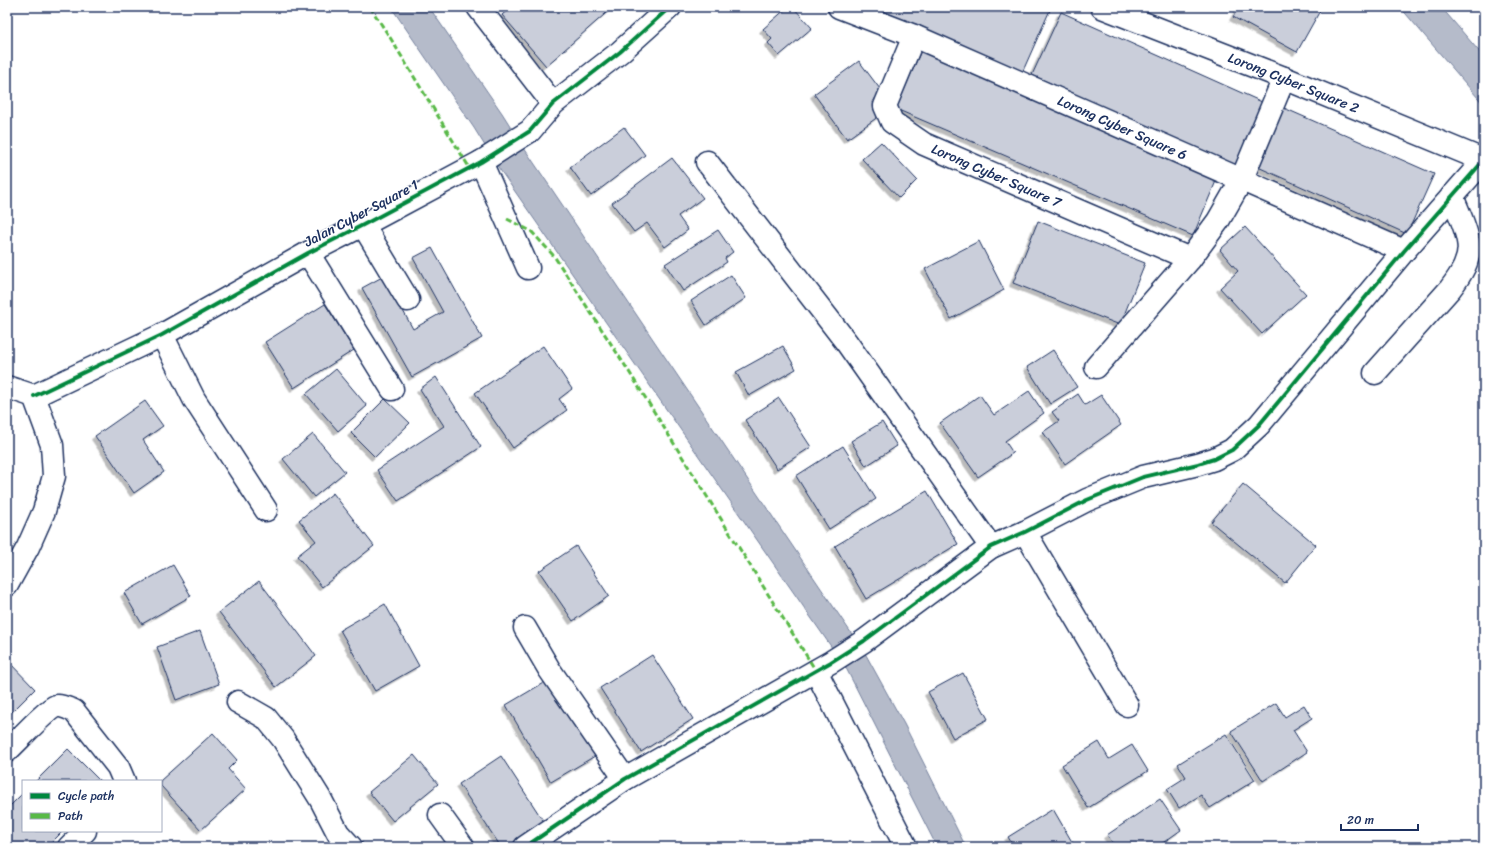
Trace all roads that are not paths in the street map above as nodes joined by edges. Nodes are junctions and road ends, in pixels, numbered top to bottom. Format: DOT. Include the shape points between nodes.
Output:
graph roads {
  1 [pos="670,7"];
  2 [pos="839,7"];
  3 [pos="1102,7"];
  4 [pos="487,10"];
  5 [pos="914,36"];
  6 [pos="1284,78"];
  7 [pos="553,104"];
  8 [pos="487,158"];
  9 [pos="1484,160"];
  10 [pos="707,162"];
  11 [pos="1241,181"];
  12 [pos="1452,196"];
  13 [pos="363,225"];
  14 [pos="1404,251"];
  15 [pos="308,253"];
  16 [pos="1190,259"];
  17 [pos="528,268"];
  18 [pos="408,300"];
  19 [pos="162,336"];
  20 [pos="1096,367"];
  21 [pos="1375,373"];
  22 [pos="7,387"];
  23 [pos="392,389"];
  24 [pos="34,396"];
  25 [pos="266,510"];
  26 [pos="1026,532"];
  27 [pos="991,547"];
  28 [pos="7,585"];
  29 [pos="525,628"];
  30 [pos="824,666"];
  31 [pos="238,702"];
  32 [pos="1127,705"];
  33 [pos="7,751"];
  34 [pos="626,779"];
  35 [pos="124,780"];
  36 [pos="440,815"];
  37 [pos="84,832"];
  38 [pos="69,847"];
  39 [pos="351,847"];
  40 [pos="463,847"];
  41 [pos="525,847"];
  42 [pos="906,847"];
  1 -- 7 [label="street, Jalan Cyber Square 1" via="620,52"];
  2 -- 5 [label="street, Lorong Cyber Square 6"];
  3 -- 6 [label="street, Lorong Cyber Square 2"];
  4 -- 7 [label="street"];
  5 -- 11 [label="street, Lorong Cyber Square 6"];
  5 -- 16 [label="street, Lorong Cyber Square 7" via="885,106 892,122 924,144"];
  6 -- 9 [label="street, Lorong Cyber Square 2"];
  6 -- 11 [label="street"];
  7 -- 8 [label="street, Jalan Cyber Square 1" via="530,131"];
  8 -- 13 [label="street, Jalan Cyber Square 1"];
  8 -- 17 [label="street"];
  9 -- 12 [label="street"];
  10 -- 27 [label="street" via="848,343"];
  11 -- 14 [label="street, Lorong Cyber Square 6"];
  11 -- 16 [label="street" via="1218,221"];
  12 -- 14 [label="street"];
  12 -- 21 [label="street" via="1469,241 1464,267 1450,289"];
  13 -- 15 [label="street, Jalan Cyber Square 1"];
  13 -- 18 [label="street"];
  14 -- 26 [label="street" via="1259,425 1232,450 1198,464 1143,477 1087,500"];
  15 -- 19 [label="street, Jalan Cyber Square 1"];
  15 -- 23 [label="street"];
  16 -- 20 [label="street"];
  19 -- 24 [label="street, Jalan Cyber Square 1"];
  19 -- 25 [label="street" via="194,399"];
  22 -- 24 [label="street"];
  24 -- 28 [label="street" via="52,445 54,476 44,511"];
  26 -- 27 [label="street"];
  26 -- 32 [label="street"];
  27 -- 30 [label="street" via="864,641"];
  29 -- 34 [label="street" via="548,670"];
  30 -- 34 [label="street"];
  30 -- 42 [label="street"];
  31 -- 39 [label="street" via="266,718 283,739 338,833"];
  33 -- 35 [label="street" via="47,712 56,706 65,707 74,711 118,767"];
  34 -- 41 [label="street"];
  36 -- 40 [label="street"];
  37 -- 38 [label="street"];
}
